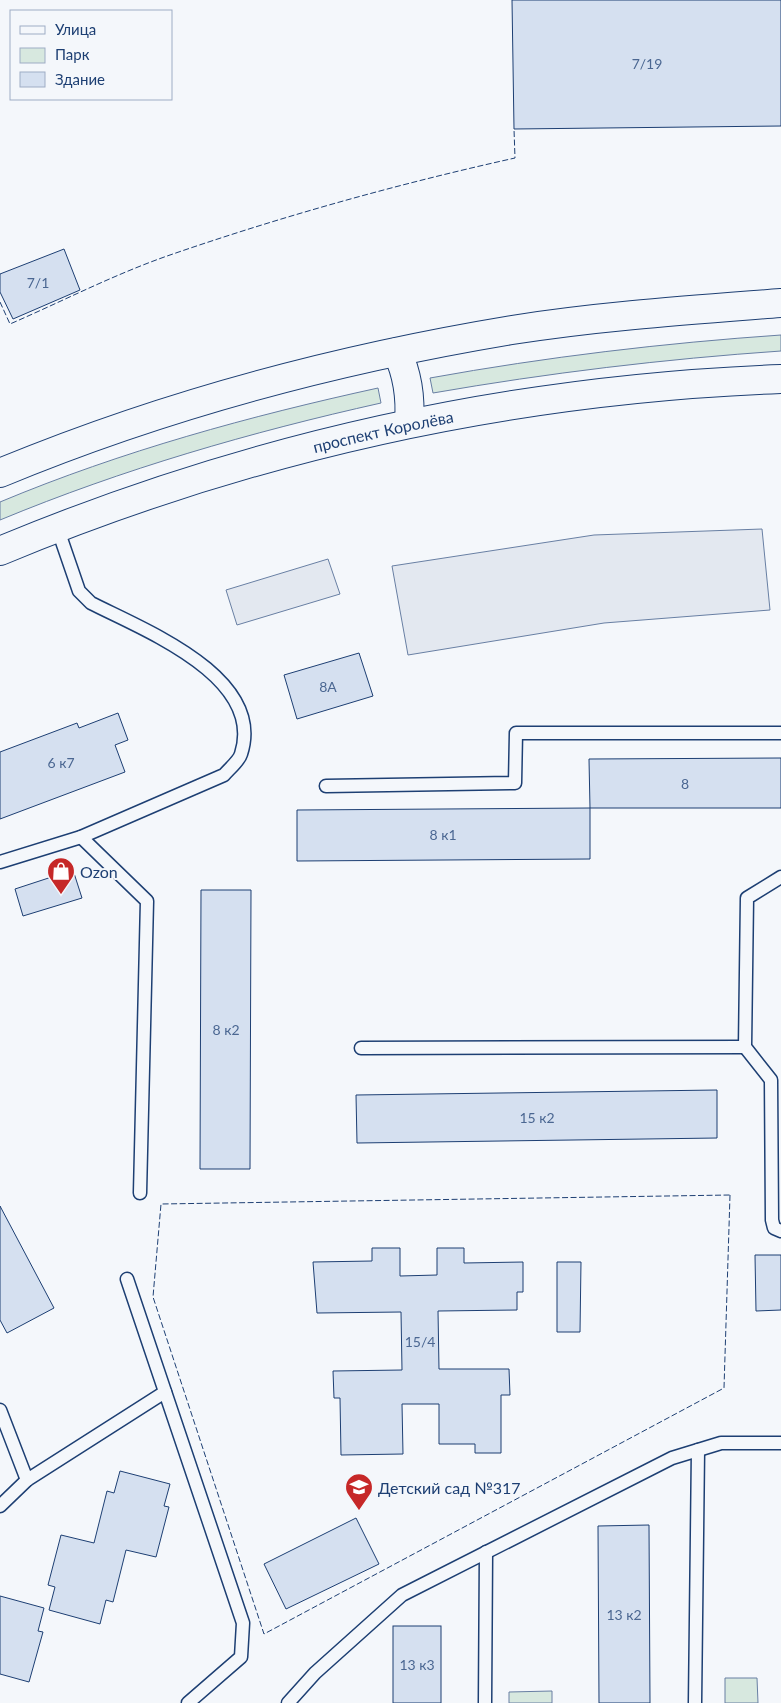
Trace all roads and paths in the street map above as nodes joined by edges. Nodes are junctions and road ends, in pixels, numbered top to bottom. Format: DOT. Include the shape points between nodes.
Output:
graph roads {
  1 [pos="781,303"];
  2 [pos="397,352"];
  3 [pos="781,379"];
  4 [pos="409,423"];
  5 [pos="0,465"];
  6 [pos="57,527"];
  7 [pos="0,551"];
  8 [pos="781,733"];
  9 [pos="326,786"];
  10 [pos="81,837"];
  11 [pos="0,862"];
  12 [pos="781,877"];
  13 [pos="745,1047"];
  14 [pos="361,1048"];
  15 [pos="140,1193"];
  16 [pos="781,1231"];
  17 [pos="127,1279"];
  18 [pos="165,1392"];
  19 [pos="0,1410"];
  20 [pos="781,1444"];
  21 [pos="698,1450"];
  22 [pos="27,1480"];
  23 [pos="0,1506"];
  24 [pos="486,1552"];
  25 [pos="188,1703"];
  26 [pos="288,1703"];
  27 [pos="485,1703"];
  28 [pos="695,1703"];
  1 -- 2 [label="main road" via="611,317 513,330"];
  2 -- 4 [label="main road" via="409,387"];
  2 -- 5 [label="main road" via="224,394"];
  3 -- 4 [label="main road, проспект Королёва" via="713,381 615,390 519,402"];
  4 -- 6 [label="main road, проспект Королёва" via="236,466"];
  6 -- 7 [label="main road, проспект Королёва"];
  6 -- 10 [label="lane" via="85,597 199,660 229,692 244,721 241,755 224,774"];
  8 -- 9 [label="lane" via="516,734 515,783"];
  10 -- 11 [label="lane"];
  10 -- 15 [label="lane" via="147,901"];
  12 -- 13 [label="lane" via="747,898"];
  13 -- 14 [label="lane"];
  13 -- 16 [label="lane" via="770,1080 772,1220 774,1228"];
  17 -- 18 [label="lane"];
  18 -- 22 [label="lane"];
  18 -- 25 [label="lane" via="243,1623 241,1657"];
  19 -- 22 [label="lane"];
  20 -- 21 [label="lane" via="721,1443"];
  21 -- 24 [label="lane" via="672,1458"];
  21 -- 28 [label="lane"];
  22 -- 23 [label="lane"];
  24 -- 26 [label="lane" via="402,1595 315,1673"];
  24 -- 27 [label="lane"];
}
